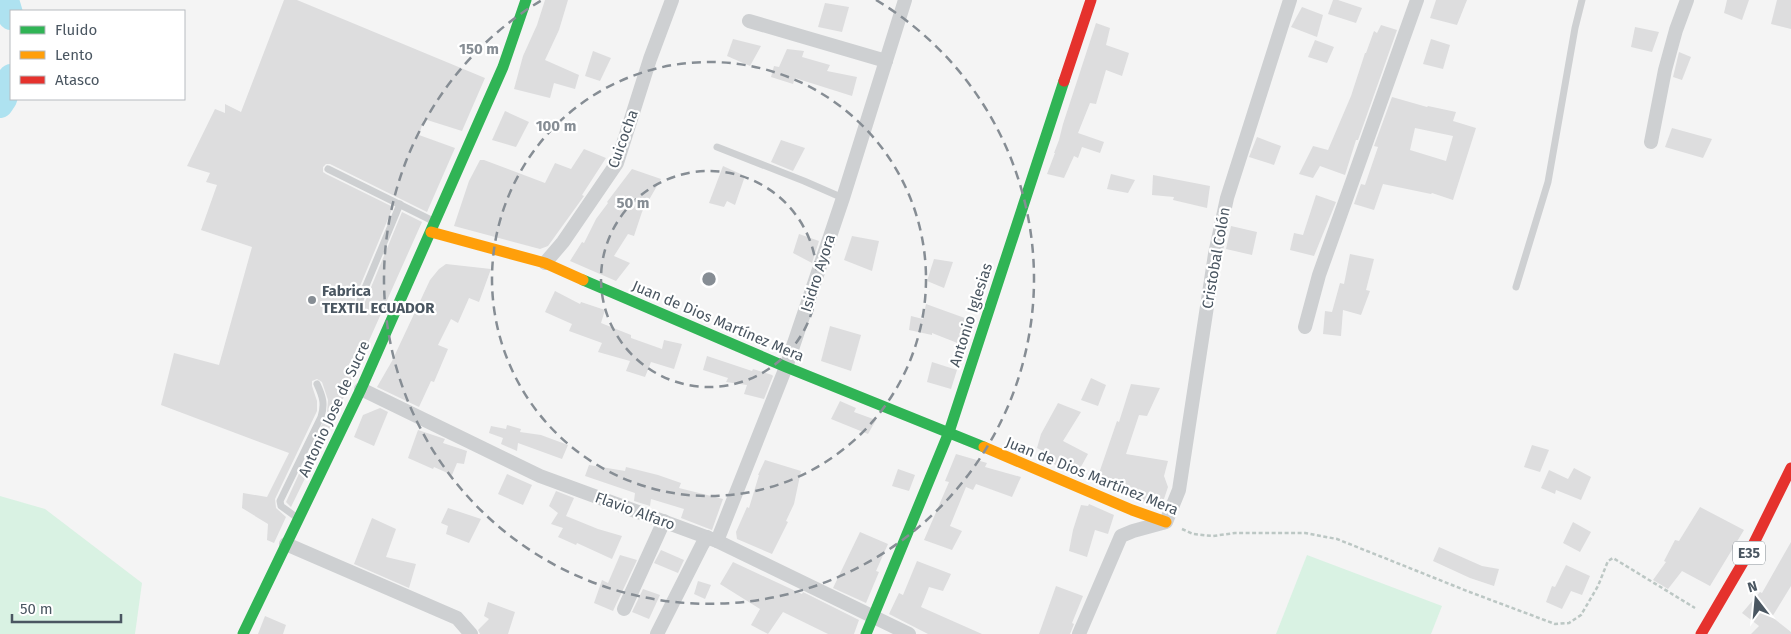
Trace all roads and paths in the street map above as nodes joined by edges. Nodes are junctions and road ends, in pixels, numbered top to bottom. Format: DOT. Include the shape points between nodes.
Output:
graph roads {
  1 [pos="526,0"];
  2 [pos="672,0"];
  3 [pos="905,0"];
  4 [pos="1091,0"];
  5 [pos="1290,0"];
  6 [pos="1417,0"];
  7 [pos="1582,0"];
  8 [pos="1687,0"];
  9 [pos="749,22"];
  10 [pos="886,61"];
  11 [pos="1651,142"];
  12 [pos="717,147"];
  13 [pos="328,169"];
  14 [pos="843,198"];
  15 [pos="400,204"];
  16 [pos="433,227"];
  17 [pos="545,263"];
  18 [pos="1516,287"];
  19 [pos="360,300"];
  20 [pos="1305,327"];
  21 [pos="786,367"];
  22 [pos="317,384"];
  23 [pos="361,389"];
  24 [pos="948,432"];
  25 [pos="1791,468"];
  26 [pos="1778,495"];
  27 [pos="1791,501"];
  28 [pos="1132,510"];
  29 [pos="298,519"];
  30 [pos="664,521"];
  31 [pos="1166,522"];
  32 [pos="1121,536"];
  33 [pos="712,539"];
  34 [pos="286,544"];
  35 [pos="624,609"];
  36 [pos="873,618"];
  37 [pos="1711,618"];
  38 [pos="243,634"];
  39 [pos="471,634"];
  40 [pos="657,634"];
  41 [pos="866,634"];
  42 [pos="909,634"];
  43 [pos="1079,634"];
  44 [pos="1701,634"];
  1 -- 16 [label="main road, Antonio Jose de Sucre" via="503,67"];
  2 -- 17 [label="street, Cuicocha" via="618,163"];
  3 -- 10 [label="street, Isidro Ayora"];
  4 -- 24 [label="main road, Antonio Iglesias"];
  5 -- 31 [label="street, Cristobal Colón" via="1227,198 1215,254 1179,490"];
  6 -- 20 [label="street" via="1319,275"];
  7 -- 18 [label="lane" via="1548,182"];
  8 -- 11 [label="street" via="1665,70"];
  9 -- 10 [label="street"];
  10 -- 14 [label="street, Isidro Ayora"];
  12 -- 14 [label="lane"];
  13 -- 15 [label="lane"];
  14 -- 21 [label="street, Isidro Ayora"];
  15 -- 16 [label="lane"];
  15 -- 19 [label="lane"];
  16 -- 17 [label="main road, Juan de Dios Martínez Mera"];
  16 -- 23 [label="main road, Antonio Jose de Sucre"];
  17 -- 21 [label="main road, Juan de Dios Martínez Mera"];
  21 -- 24 [label="main road, Juan de Dios Martínez Mera"];
  21 -- 33 [label="street, Isidro Ayora"];
  22 -- 29 [label="lane" via="325,406 280,501"];
  23 -- 29 [label="main road, Antonio Jose de Sucre"];
  23 -- 30 [label="street, Flavio Alfaro" via="540,476"];
  24 -- 28 [label="main road, Juan de Dios Martínez Mera"];
  24 -- 36 [label="main road, Antonio Iglesias"];
  25 -- 26 [label="main road, E35"];
  26 -- 27 [label="street"];
  26 -- 37 [label="main road, E35" via="1752,548"];
  28 -- 31 [label="main road, Juan de Dios Martínez Mera"];
  28 -- 32 [label="street"];
  29 -- 34 [label="main road, Antonio Jose de Sucre"];
  30 -- 33 [label="street, Flavio Alfaro"];
  30 -- 35 [label="street"];
  31 -- 32 [label="street"];
  31 -- 37 [label="path, Juan de Dios Martínez Mera" via="1193,534 1305,533 1337,539 1555,624 1569,623 1581,615 1608,561 1613,558"];
  32 -- 43 [label="street"];
  33 -- 36 [label="street, Flavio Alfaro"];
  33 -- 40 [label="street, Isidro Ayora" via="702,545"];
  34 -- 38 [label="main road, Antonio Jose de Sucre"];
  34 -- 39 [label="street" via="457,618"];
  36 -- 41 [label="main road, Antonio Iglesias"];
  36 -- 42 [label="street, Flavio Alfaro"];
  37 -- 44 [label="main road, E35"];
}
